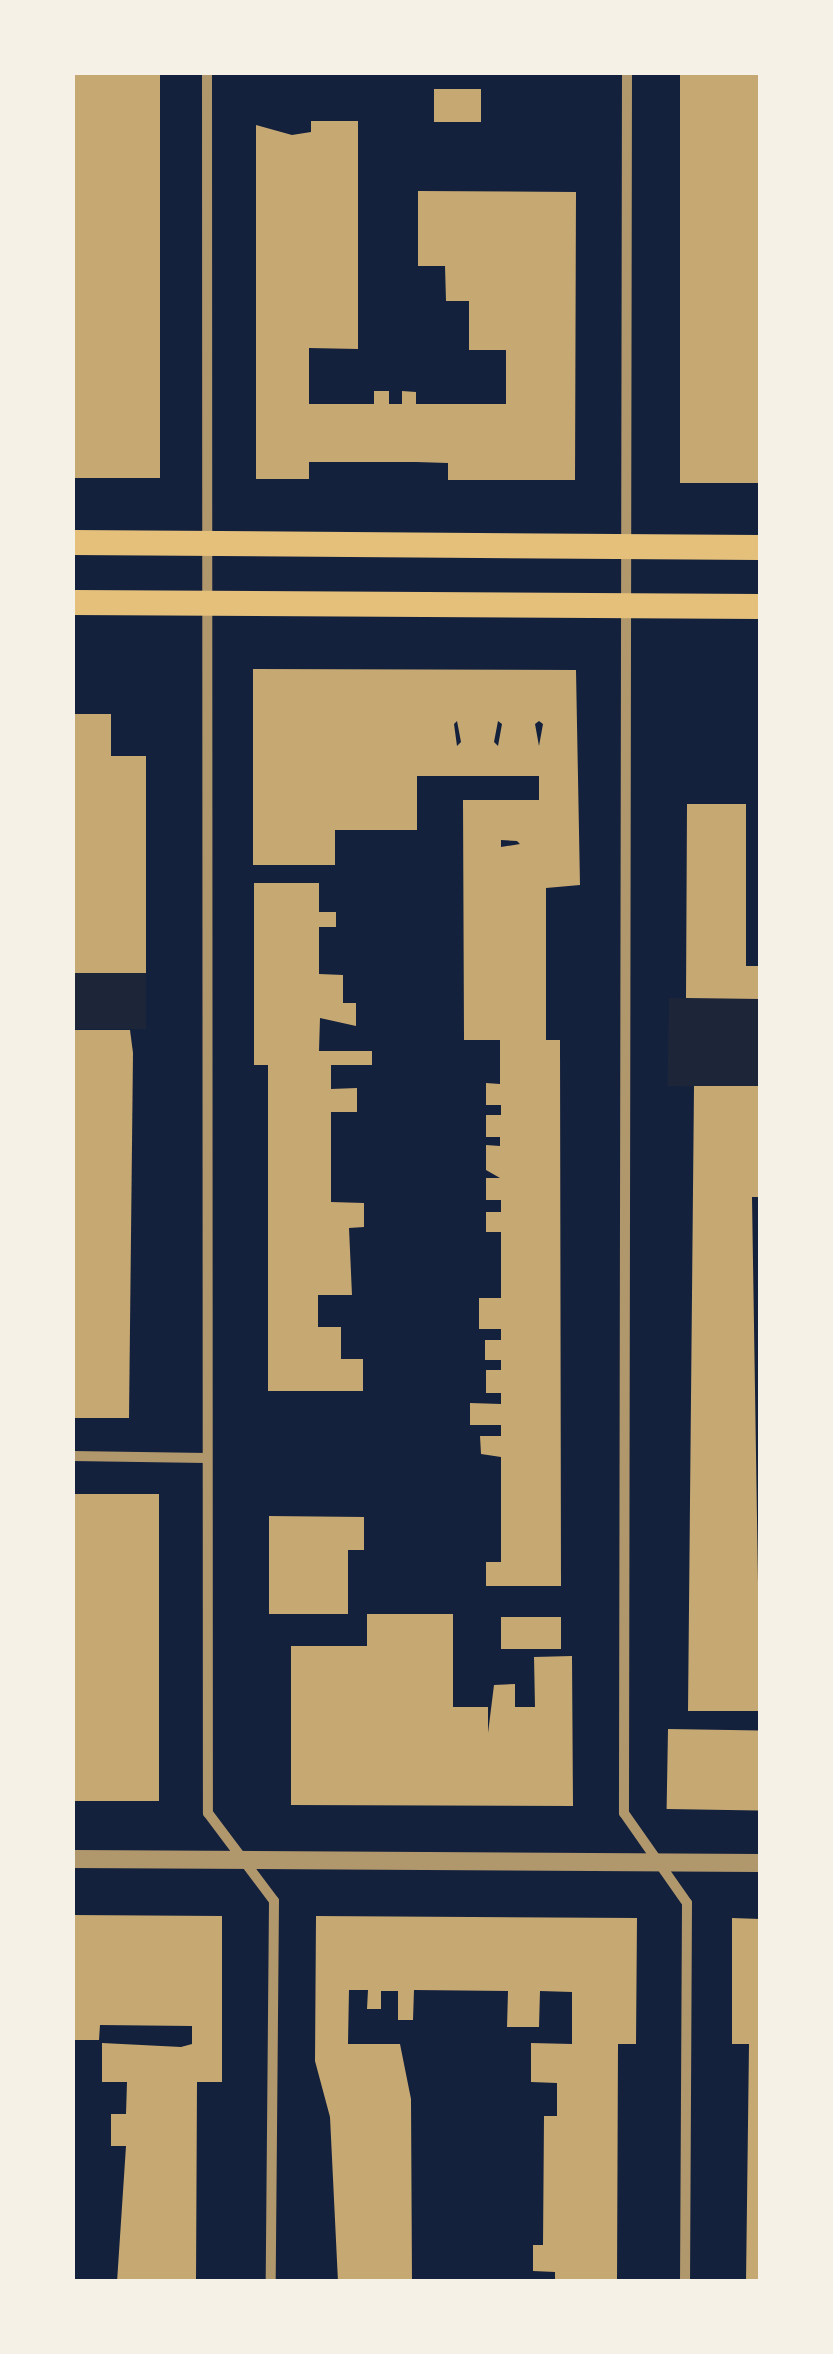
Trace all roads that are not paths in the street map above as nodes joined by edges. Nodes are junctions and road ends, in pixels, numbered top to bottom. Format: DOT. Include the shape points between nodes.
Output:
graph roads {
  1 [pos="207,72"];
  2 [pos="627,72"];
  3 [pos="72,542"];
  4 [pos="206,543"];
  5 [pos="628,546"];
  6 [pos="760,547"];
  7 [pos="72,602"];
  8 [pos="207,602"];
  9 [pos="628,605"];
  10 [pos="760,606"];
  11 [pos="72,1456"];
  12 [pos="207,1458"];
  13 [pos="72,1859"];
  14 [pos="242,1860"];
  15 [pos="656,1863"];
  16 [pos="760,1864"];
  17 [pos="271,2282"];
  18 [pos="685,2282"];
  1 -- 4 [label="street"];
  2 -- 5 [label="street"];
  3 -- 4 [label="main road"];
  4 -- 5 [label="main road"];
  4 -- 8 [label="street"];
  5 -- 6 [label="main road"];
  5 -- 9 [label="street"];
  7 -- 8 [label="main road"];
  8 -- 9 [label="main road"];
  8 -- 12 [label="street"];
  9 -- 10 [label="main road"];
  9 -- 15 [label="street" via="624,1813"];
  11 -- 12 [label="street"];
  12 -- 14 [label="street" via="208,1813"];
  13 -- 14 [label="street"];
  14 -- 15 [label="street"];
  14 -- 17 [label="street" via="274,1901"];
  15 -- 16 [label="street"];
  15 -- 18 [label="street" via="687,1904"];
}
